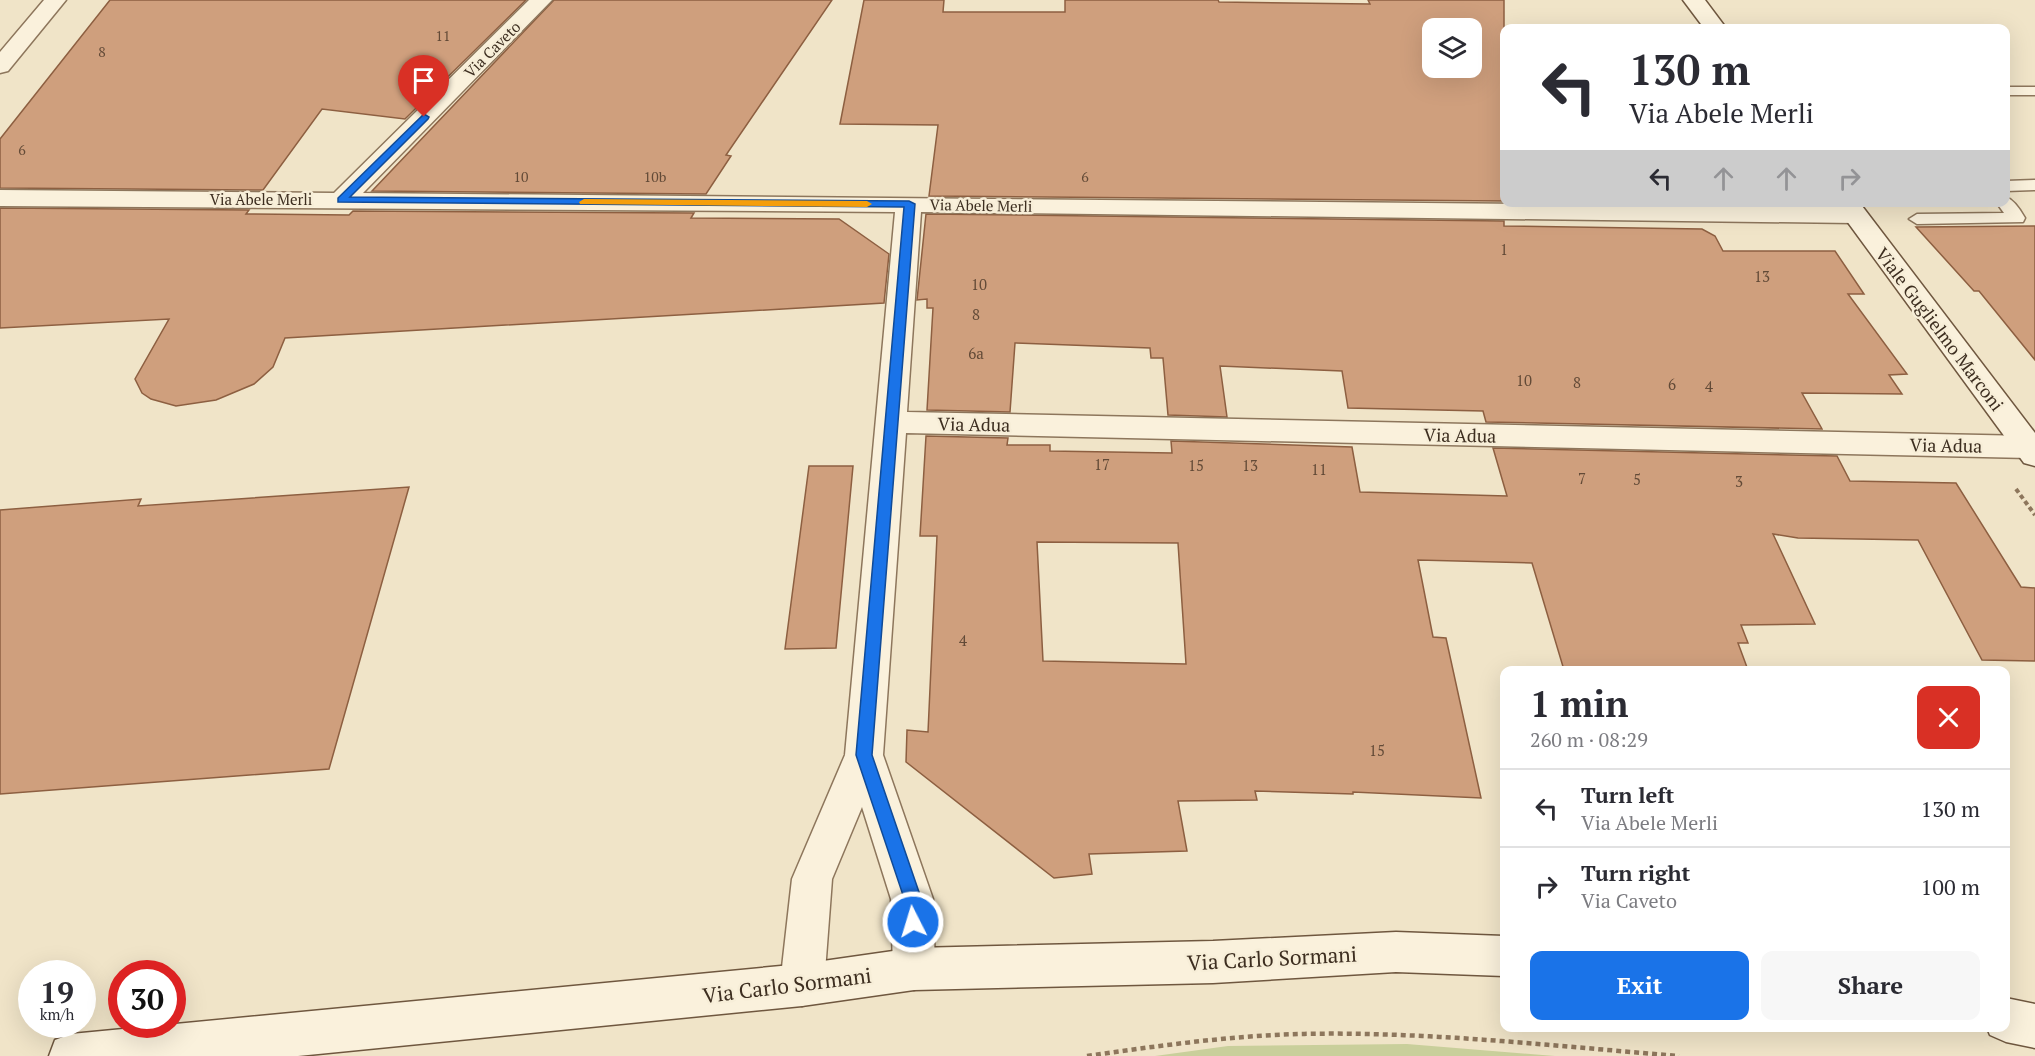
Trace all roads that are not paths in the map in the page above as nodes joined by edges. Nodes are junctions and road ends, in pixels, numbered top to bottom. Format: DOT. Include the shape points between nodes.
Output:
graph roads {
  1 [pos="55,0"];
  2 [pos="541,0"];
  3 [pos="1694,0"];
  4 [pos="1712,24"];
  5 [pos="0,66"];
  6 [pos="2010,91"];
  7 [pos="2035,91"];
  8 [pos="2035,185"];
  9 [pos="2010,186"];
  10 [pos="0,198"];
  11 [pos="341,200"];
  12 [pos="909,204"];
  13 [pos="2008,207"];
  14 [pos="1849,209"];
  15 [pos="1917,219"];
  16 [pos="891,422"];
  17 [pos="2032,451"];
  18 [pos="864,755"];
  19 [pos="1500,956"];
  20 [pos="914,969"];
  21 [pos="801,985"];
  22 [pos="2010,1021"];
  23 [pos="2035,1026"];
  24 [pos="71,1056"];
  1 -- 5 [label="street"];
  2 -- 11 [label="street, Via Caveto"];
  3 -- 4 [label="street"];
  6 -- 7 [label="lane"];
  8 -- 9 [label="lane"];
  10 -- 11 [label="street, Via Abele Merli"];
  11 -- 12 [label="street, Via Abele Merli"];
  12 -- 14 [label="street, Via Abele Merli"];
  12 -- 16 [label="street"];
  13 -- 15 [label="lane" via="2017,218"];
  14 -- 17 [label="street, Viale Guglielmo Marconi"];
  16 -- 17 [label="street, Via Adua"];
  16 -- 18 [label="street"];
  18 -- 20 [label="street" via="912,898"];
  18 -- 21 [label="street" via="812,879"];
  19 -- 20 [label="street, Via Carlo Sormani" via="1396,952 1213,962"];
  20 -- 21 [label="street, Via Carlo Sormani"];
  21 -- 24 [label="street, Via Carlo Sormani"];
  22 -- 23 [label="street"];
}
